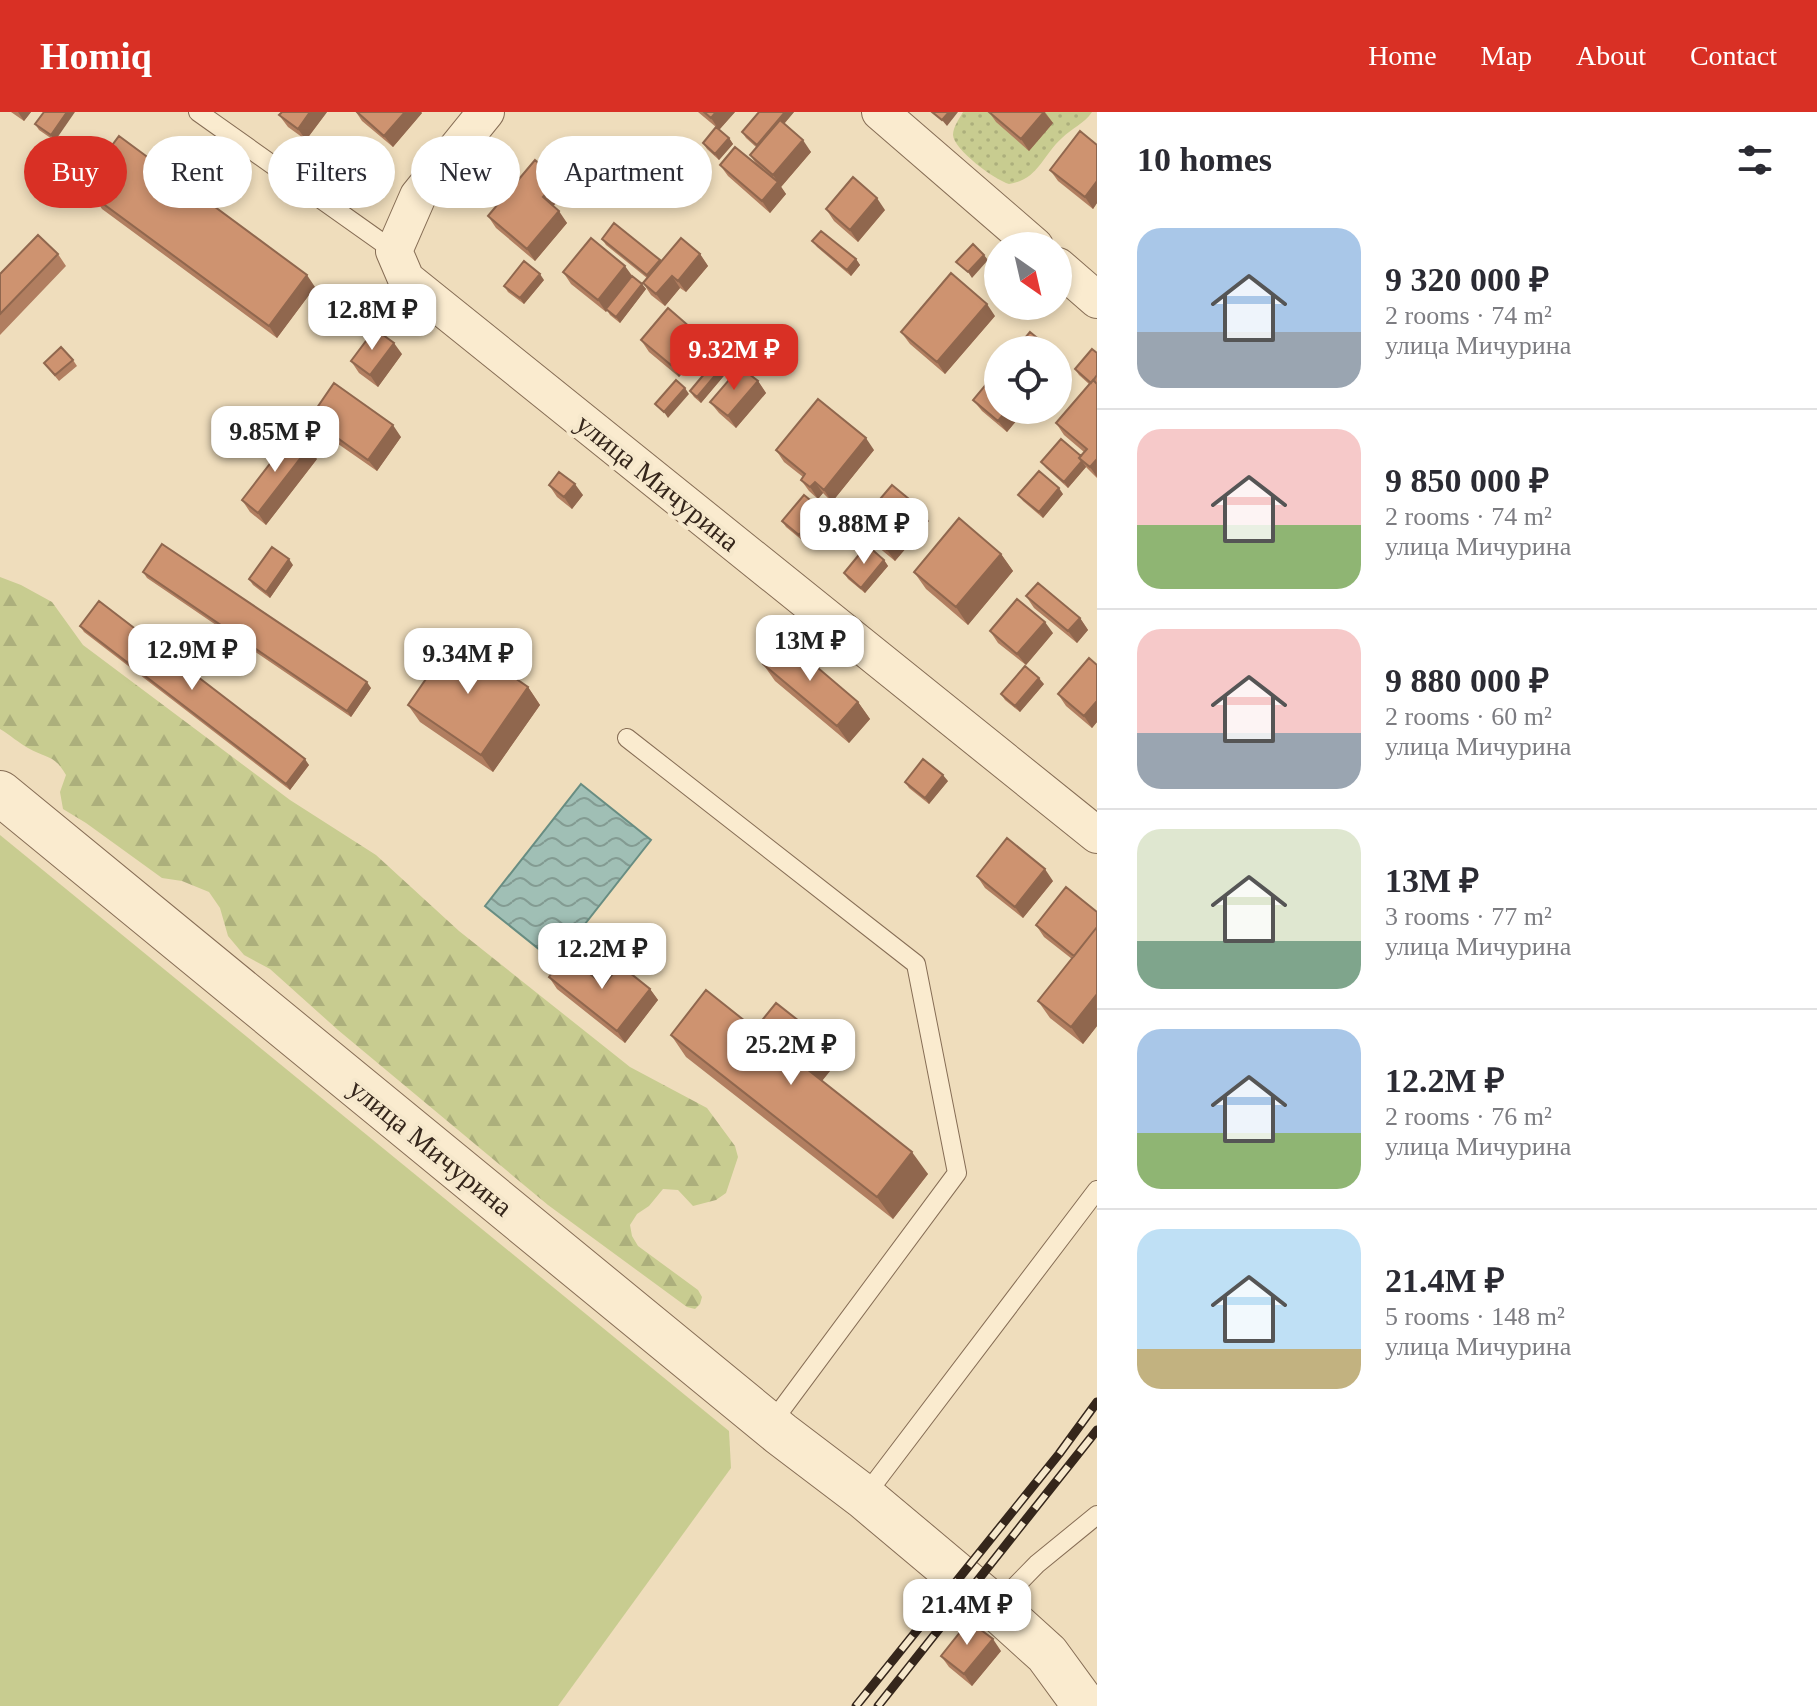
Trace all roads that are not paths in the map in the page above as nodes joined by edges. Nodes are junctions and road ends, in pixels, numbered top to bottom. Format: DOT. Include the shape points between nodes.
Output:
graph roads {
  1 [pos="198,112"];
  2 [pos="486,112"];
  3 [pos="880,112"];
  4 [pos="1019,232"];
  5 [pos="400,265"];
  6 [pos="1072,278"];
  7 [pos="1097,300"];
  8 [pos="627,738"];
  9 [pos="0,793"];
  10 [pos="1097,835"];
  11 [pos="1097,1190"];
  12 [pos="770,1425"];
  13 [pos="864,1497"];
  14 [pos="1097,1515"];
  15 [pos="995,1607"];
  16 [pos="1085,1706"];
  1 -- 5 [label="lane, улица Мичурина"];
  2 -- 5 [label="street" via="418,196"];
  3 -- 4 [label="street"];
  5 -- 10 [label="street, улица Мичурина"];
  6 -- 7 [label="street"];
  8 -- 12 [label="lane" via="916,964 957,1173"];
  9 -- 12 [label="street, улица Мичурина"];
  11 -- 13 [label="lane"];
  12 -- 13 [label="street, улица Мичурина"];
  13 -- 15 [label="street, улица Мичурина"];
  14 -- 15 [label="lane"];
  15 -- 16 [label="street, улица Мичурина" via="1047,1654"];
}
